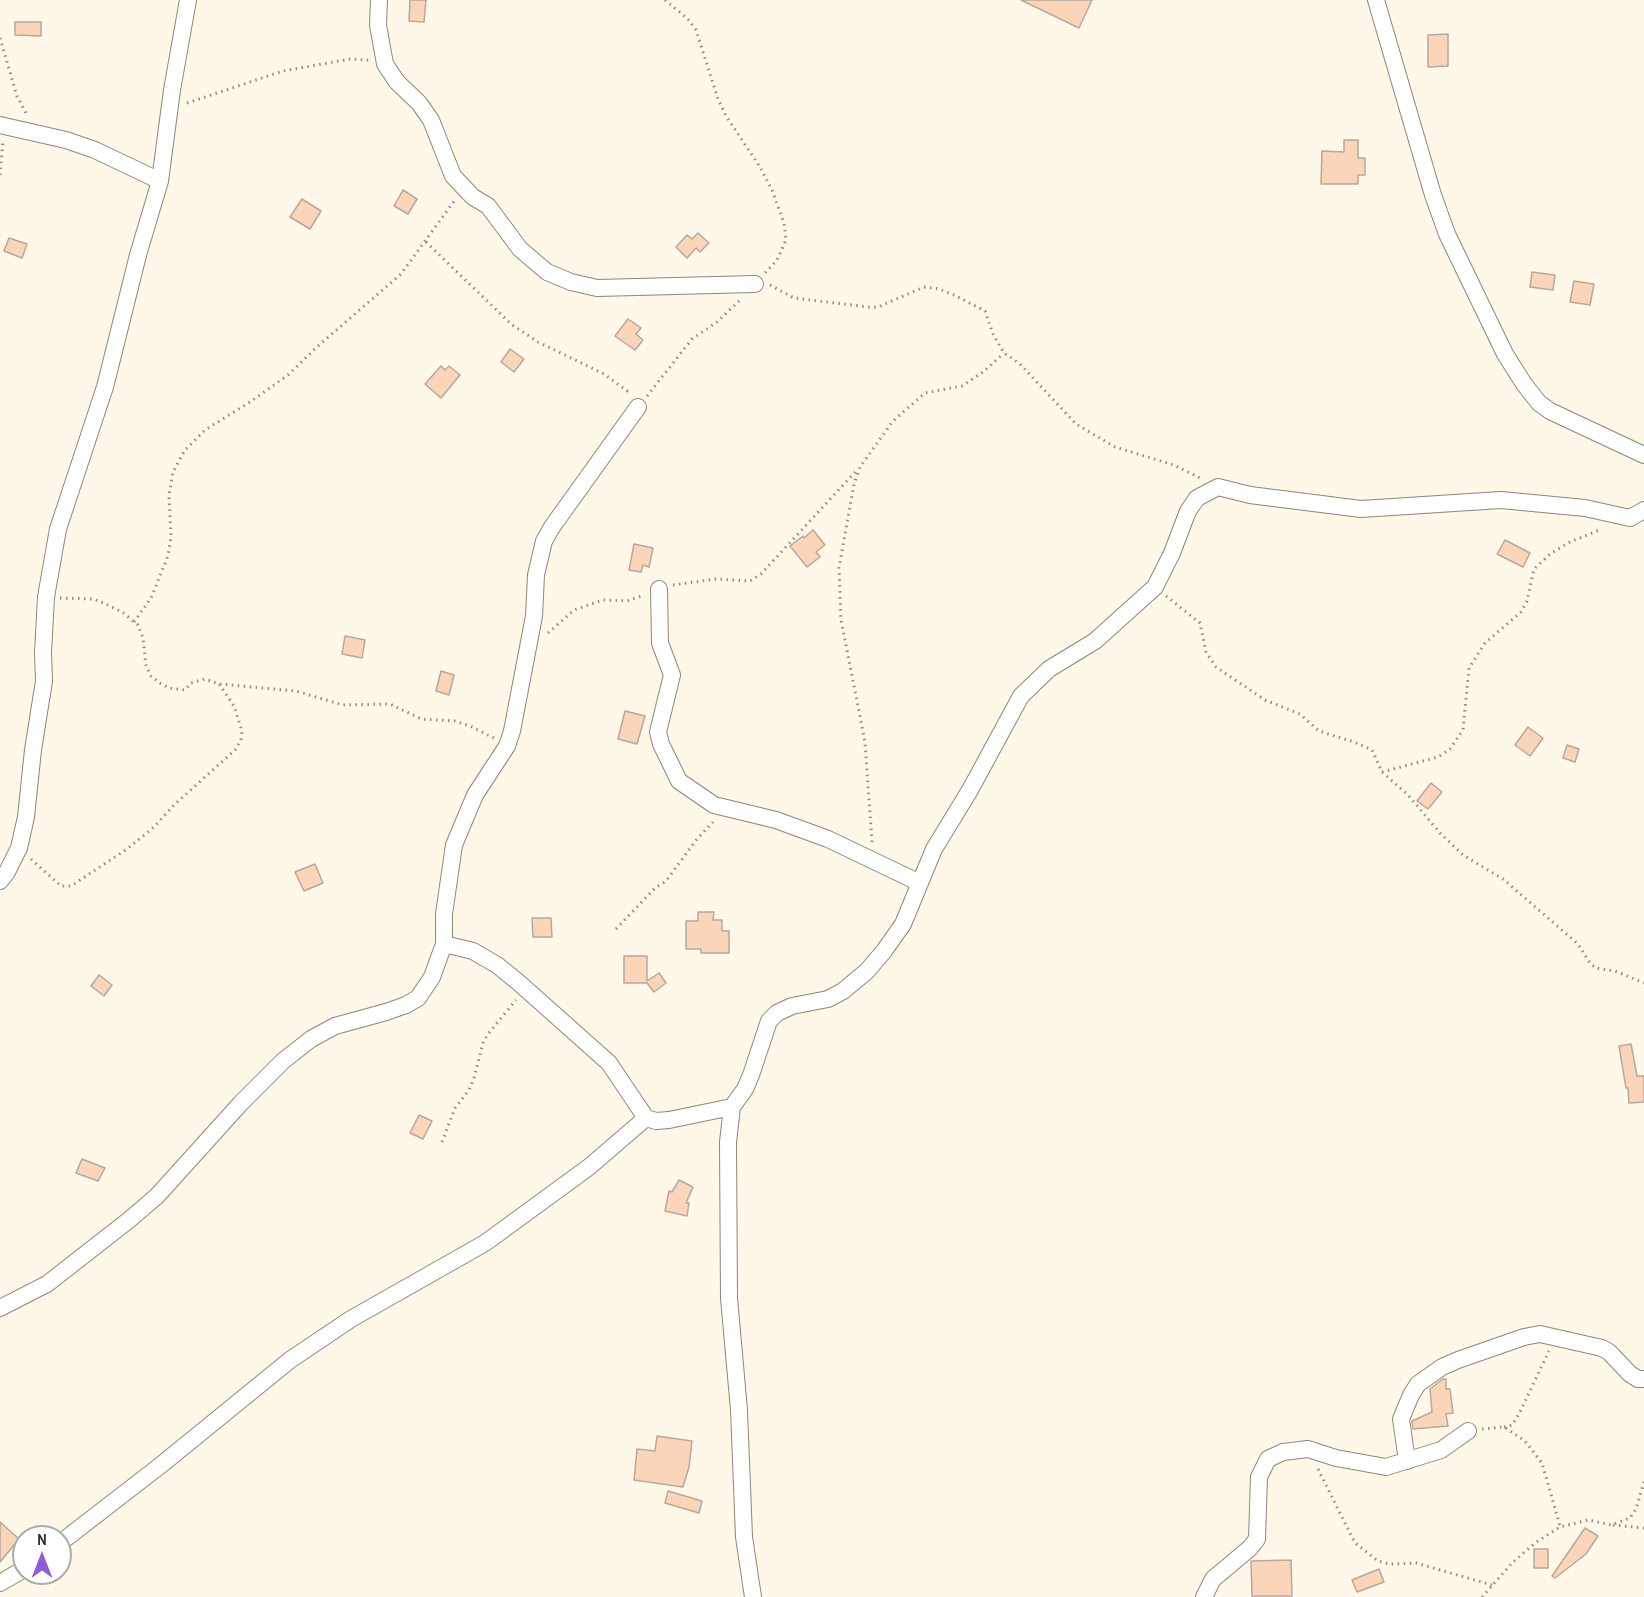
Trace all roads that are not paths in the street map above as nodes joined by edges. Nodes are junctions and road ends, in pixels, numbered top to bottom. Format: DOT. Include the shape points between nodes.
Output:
graph roads {
  1 [pos="188,0"];
  2 [pos="379,0"];
  3 [pos="1376,0"];
  4 [pos="2,125"];
  5 [pos="160,181"];
  6 [pos="757,282"];
  7 [pos="638,407"];
  8 [pos="1644,455"];
  9 [pos="1644,510"];
  10 [pos="659,589"];
  11 [pos="0,881"];
  12 [pos="920,883"];
  13 [pos="444,944"];
  14 [pos="732,1107"];
  15 [pos="646,1118"];
  16 [pos="0,1308"];
  17 [pos="1644,1379"];
  18 [pos="1468,1431"];
  19 [pos="1407,1461"];
  20 [pos="72,1534"];
  21 [pos="753,1597"];
  22 [pos="1204,1597"];
  1 -- 5 [label="street"];
  2 -- 6 [label="street" via="378,26 385,64 431,120 453,176 488,206 520,249 547,272 597,288"];
  3 -- 8 [label="street" via="1447,234 1504,354 1539,403 1550,411"];
  4 -- 5 [label="street" via="95,150"];
  5 -- 11 [label="street" via="105,387 58,529 46,597 44,681 26,817 18,848"];
  7 -- 13 [label="street" via="544,541 512,730 454,845 444,914"];
  9 -- 12 [label="street" via="1630,518 1585,508 1502,500 1361,509 1250,495 1218,487 1197,498 1188,511 1155,587 1095,641 1049,669 1021,696 934,849"];
  10 -- 12 [label="street" via="660,642 672,675 658,732 680,781 714,805 828,839"];
  12 -- 14 [label="street" via="903,924 867,971 828,999 792,1006 768,1021 751,1075"];
  13 -- 15 [label="street" via="473,951 497,964 525,988 609,1063"];
  13 -- 16 [label="street" via="432,977 418,998 396,1009 335,1026 311,1039 241,1103 157,1196 46,1284"];
  14 -- 15 [label="street" via="669,1120"];
  14 -- 21 [label="street" via="728,1142 729,1298 744,1537"];
  15 -- 20 [label="street" via="589,1167 485,1243 351,1319 290,1360"];
  17 -- 19 [label="street" via="1630,1374 1602,1348 1540,1334 1491,1349 1442,1367 1418,1384 1401,1419"];
  18 -- 19 [label="street" via="1441,1450"];
  19 -- 22 [label="street" via="1386,1467 1308,1449 1283,1452 1268,1459 1259,1477 1257,1539 1213,1579"];
}
